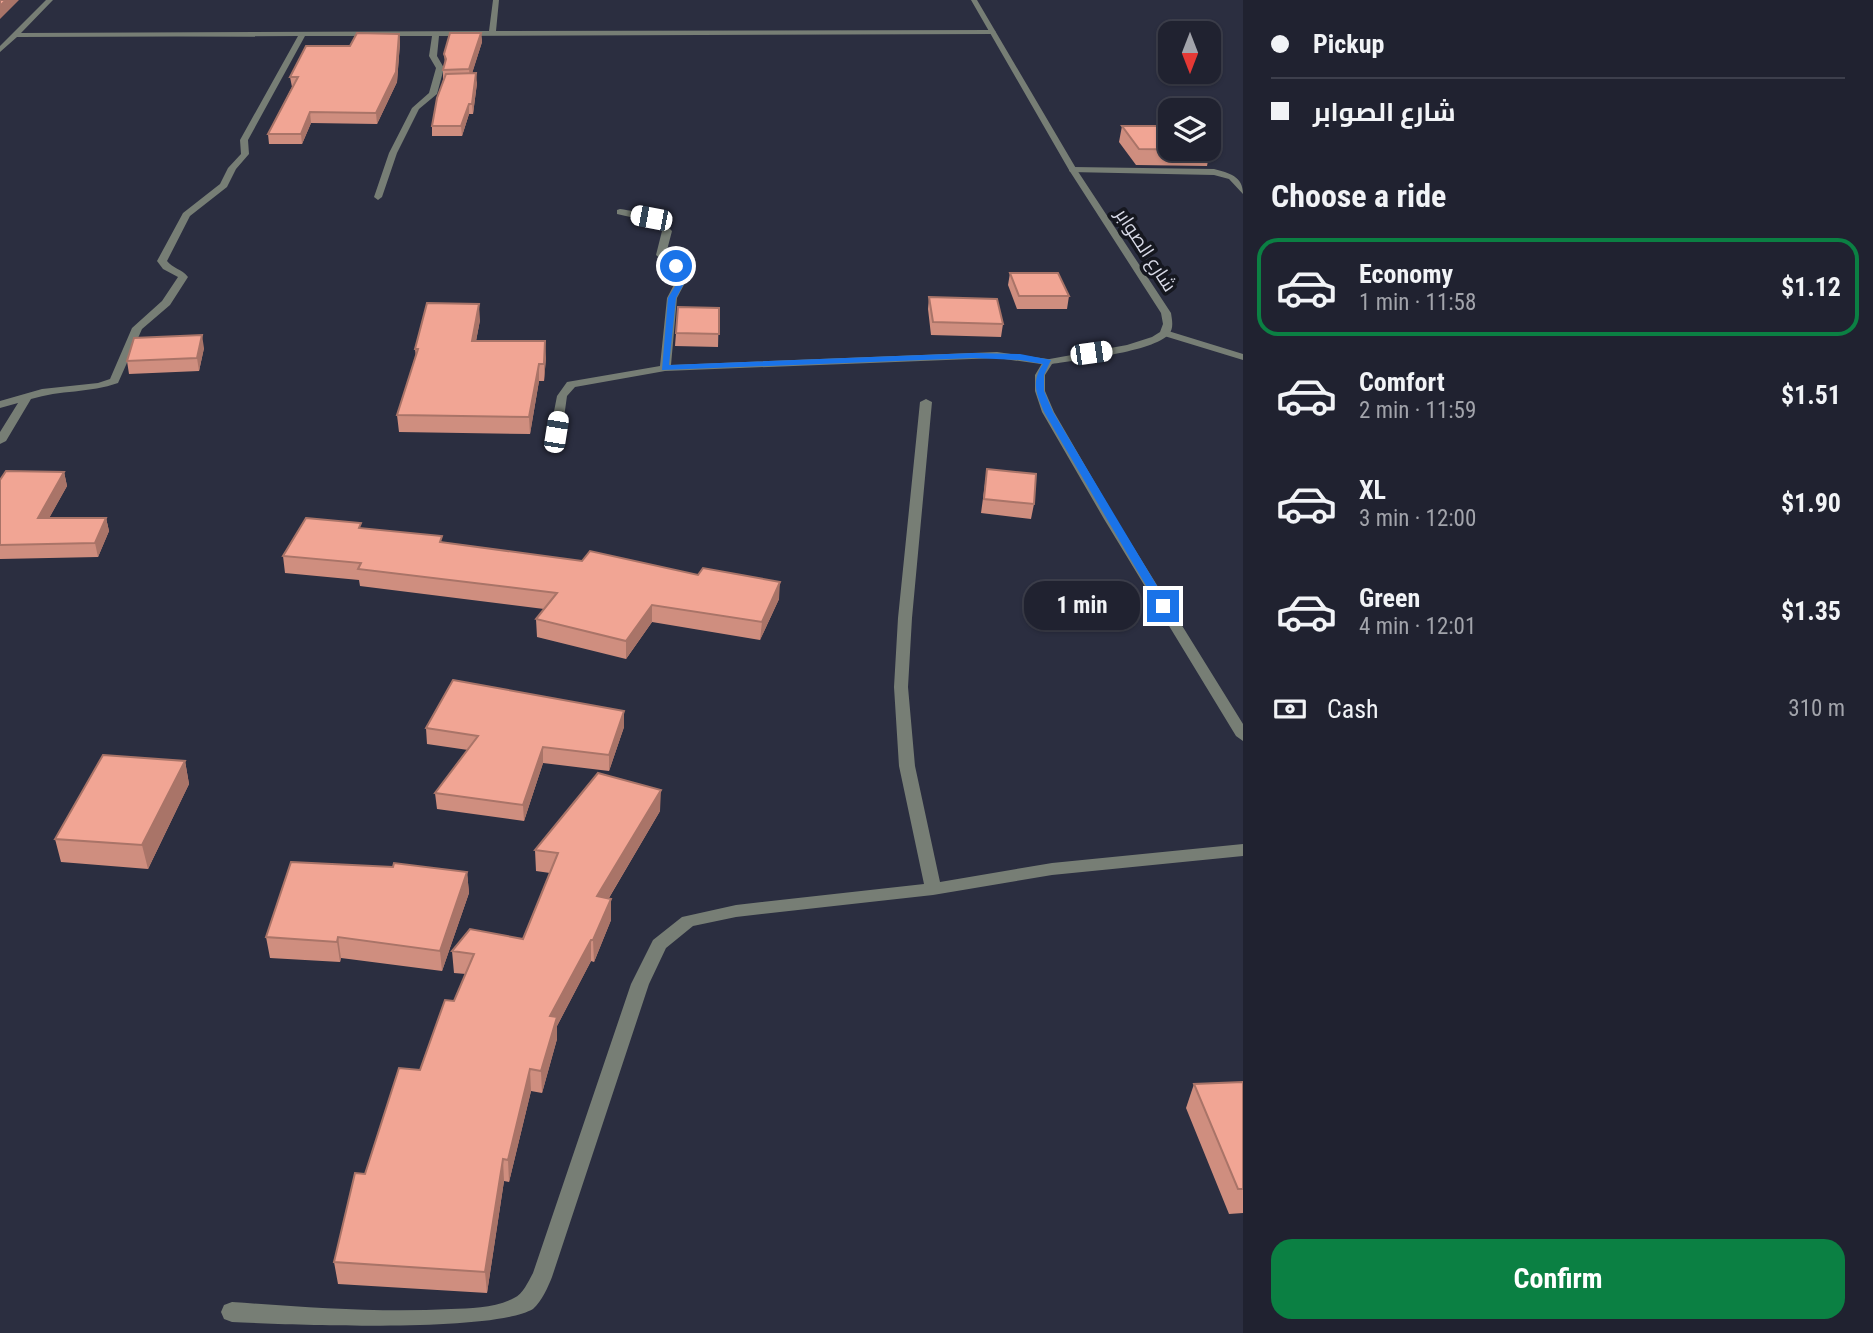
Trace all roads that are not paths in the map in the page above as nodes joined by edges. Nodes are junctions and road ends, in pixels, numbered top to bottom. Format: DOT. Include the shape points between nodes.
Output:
graph roads {
  1 [pos="50,0"];
  2 [pos="496,0"];
  3 [pos="974,0"];
  4 [pos="993,32"];
  5 [pos="436,34"];
  6 [pos="492,34"];
  7 [pos="15,35"];
  8 [pos="302,35"];
  9 [pos="0,50"];
  10 [pos="1073,170"];
  11 [pos="1243,191"];
  12 [pos="378,197"];
  13 [pos="620,212"];
  14 [pos="1166,333"];
  15 [pos="1243,357"];
  16 [pos="1048,362"];
  17 [pos="665,368"];
  18 [pos="28,396"];
  19 [pos="926,402"];
  20 [pos="0,405"];
  21 [pos="556,432"];
  22 [pos="0,441"];
  23 [pos="1243,736"];
  24 [pos="1243,850"];
  25 [pos="933,889"];
  26 [pos="232,1312"];
  1 -- 7 [label="street"];
  2 -- 6 [label="street"];
  3 -- 4 [label="street, شارع الصوابر"];
  4 -- 6 [label="street"];
  4 -- 10 [label="street, شارع الصوابر"];
  5 -- 6 [label="street"];
  5 -- 8 [label="street"];
  5 -- 12 [label="street" via="433,53 440,68 433,94 416,108"];
  7 -- 8 [label="street"];
  7 -- 9 [label="street"];
  8 -- 18 [label="street" via="224,186 186,215 162,261 183,278 166,303 137,328 114,380"];
  10 -- 11 [label="street" via="1214,172 1232,177"];
  10 -- 14 [label="street, شارع الصوابر" via="1166,313"];
  13 -- 17 [label="street" via="662,225 667,231 661,255 684,278 672,298"];
  14 -- 15 [label="street"];
  14 -- 16 [label="street" via="1132,347"];
  16 -- 17 [label="street" via="984,355"];
  16 -- 23 [label="street" via="1040,375 1048,412"];
  17 -- 21 [label="street" via="571,384 562,396"];
  18 -- 20 [label="street"];
  18 -- 22 [label="street"];
  19 -- 25 [label="street" via="901,687 907,766"];
  24 -- 25 [label="street" via="1052,869"];
  25 -- 26 [label="street" via="736,911 688,921 659,944 640,984 542,1277 524,1305 486,1319 423,1322"];
}
